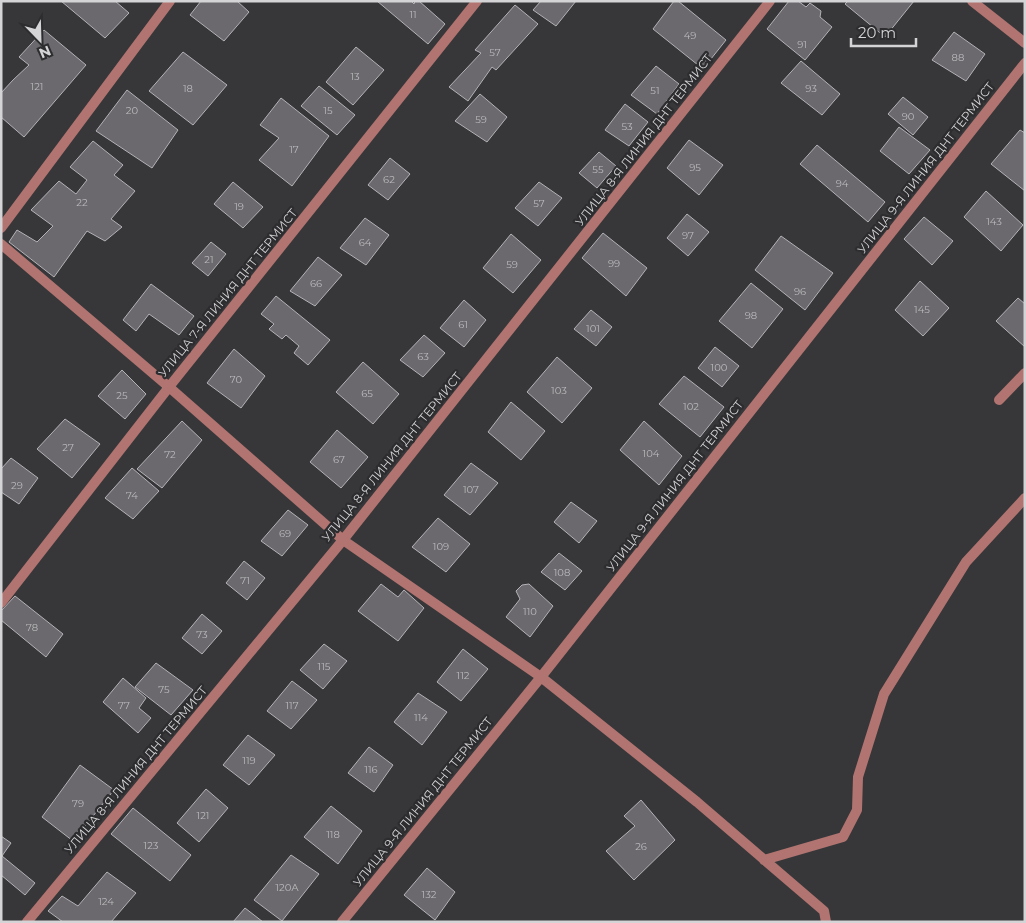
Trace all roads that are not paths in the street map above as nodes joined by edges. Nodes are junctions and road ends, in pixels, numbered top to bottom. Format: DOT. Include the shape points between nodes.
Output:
graph roads {
  1 [pos="170,1"];
  2 [pos="477,1"];
  3 [pos="770,1"];
  4 [pos="972,1"];
  5 [pos="1025,43"];
  6 [pos="1025,63"];
  7 [pos="1,228"];
  8 [pos="1,244"];
  9 [pos="1025,373"];
  10 [pos="169,387"];
  11 [pos="999,400"];
  12 [pos="1025,498"];
  13 [pos="343,540"];
  14 [pos="1,603"];
  15 [pos="541,677"];
  16 [pos="764,860"];
  17 [pos="27,922"];
  18 [pos="342,922"];
  19 [pos="826,922"];
  1 -- 7 [label="street"];
  2 -- 10 [label="street, УЛИЦА 7-Я ЛИНИЯ ДНТ ТЕРМИСТ"];
  3 -- 13 [label="street, УЛИЦА 8-Я ЛИНИЯ ДНТ ТЕРМИСТ"];
  4 -- 5 [label="street"];
  6 -- 15 [label="street, УЛИЦА 9-Я ЛИНИЯ ДНТ ТЕРМИСТ"];
  8 -- 10 [label="street"];
  9 -- 11 [label="street"];
  10 -- 13 [label="street"];
  10 -- 14 [label="street, УЛИЦА 7-Я ЛИНИЯ ДНТ ТЕРМИСТ"];
  12 -- 16 [label="street" via="966,562 884,694 858,777 857,810 844,838"];
  13 -- 15 [label="street"];
  13 -- 17 [label="street, УЛИЦА 8-Я ЛИНИЯ ДНТ ТЕРМИСТ"];
  15 -- 16 [label="street"];
  15 -- 18 [label="street, УЛИЦА 9-Я ЛИНИЯ ДНТ ТЕРМИСТ"];
  16 -- 19 [label="street" via="824,911"];
}
